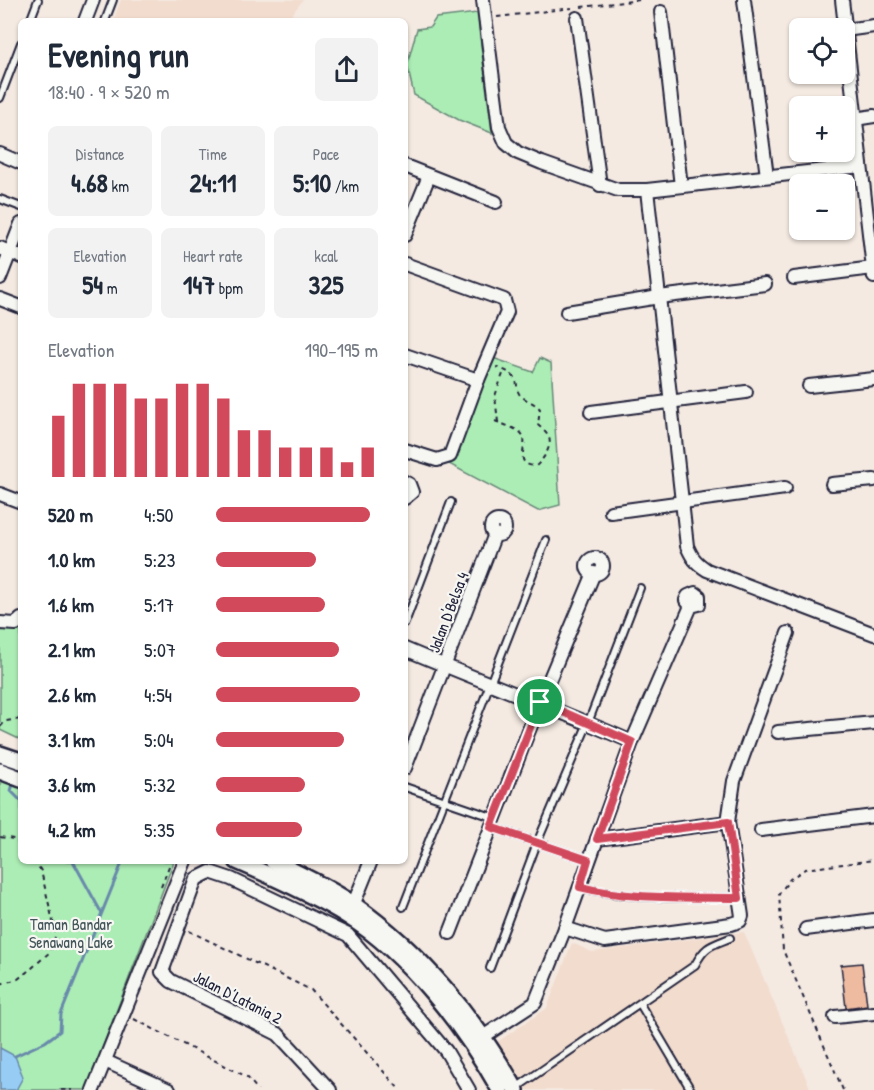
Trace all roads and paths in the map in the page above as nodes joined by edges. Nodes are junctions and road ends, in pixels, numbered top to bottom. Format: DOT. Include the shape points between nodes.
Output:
graph roads {
  1 [pos="38,0"];
  2 [pos="93,0"];
  3 [pos="113,0"];
  4 [pos="483,0"];
  5 [pos="640,0"];
  6 [pos="744,0"];
  7 [pos="842,0"];
  8 [pos="661,12"];
  9 [pos="31,18"];
  10 [pos="86,18"];
  11 [pos="106,18"];
  12 [pos="577,18"];
  13 [pos="844,18"];
  14 [pos="486,19"];
  15 [pos="874,26"];
  16 [pos="855,29"];
  17 [pos="18,51"];
  18 [pos="0,98"];
  19 [pos="874,116"];
  20 [pos="855,119"];
  21 [pos="0,154"];
  22 [pos="18,162"];
  23 [pos="861,166"];
  24 [pos="408,167"];
  25 [pos="429,176"];
  26 [pos="767,177"];
  27 [pos="600,184"];
  28 [pos="681,186"];
  29 [pos="647,190"];
  30 [pos="0,199"];
  31 [pos="496,202"];
  32 [pos="18,206"];
  33 [pos="870,209"];
  34 [pos="408,228"];
  35 [pos="18,232"];
  36 [pos="10,253"];
  37 [pos="408,265"];
  38 [pos="874,273"];
  39 [pos="0,278"];
  40 [pos="794,279"];
  41 [pos="765,284"];
  42 [pos="659,297"];
  43 [pos="0,299"];
  44 [pos="18,306"];
  45 [pos="567,312"];
  46 [pos="408,356"];
  47 [pos="486,361"];
  48 [pos="504,370"];
  49 [pos="874,379"];
  50 [pos="478,380"];
  51 [pos="809,386"];
  52 [pos="746,392"];
  53 [pos="671,402"];
  54 [pos="591,412"];
  55 [pos="408,451"];
  56 [pos="874,480"];
  57 [pos="832,484"];
  58 [pos="408,485"];
  59 [pos="785,488"];
  60 [pos="0,494"];
  61 [pos="408,497"];
  62 [pos="18,501"];
  63 [pos="682,501"];
  64 [pos="451,502"];
  65 [pos="611,512"];
  66 [pos="495,534"];
  67 [pos="546,540"];
  68 [pos="594,573"];
  69 [pos="640,588"];
  70 [pos="691,606"];
  71 [pos="408,615"];
  72 [pos="18,622"];
  73 [pos="0,623"];
  74 [pos="788,633"];
  75 [pos="874,634"];
  76 [pos="408,650"];
  77 [pos="445,666"];
  78 [pos="491,685"];
  79 [pos="540,702"];
  80 [pos="18,719"];
  81 [pos="588,723"];
  82 [pos="874,723"];
  83 [pos="0,727"];
  84 [pos="778,732"];
  85 [pos="632,742"];
  86 [pos="0,754"];
  87 [pos="18,760"];
  88 [pos="408,760"];
  89 [pos="0,771"];
  90 [pos="18,778"];
  91 [pos="408,788"];
  92 [pos="444,801"];
  93 [pos="874,816"];
  94 [pos="493,822"];
  95 [pos="728,822"];
  96 [pos="760,830"];
  97 [pos="0,837"];
  98 [pos="597,839"];
  99 [pos="18,842"];
  100 [pos="537,843"];
  101 [pos="588,860"];
  102 [pos="874,860"];
  103 [pos="37,864"];
  104 [pos="184,864"];
  105 [pos="244,864"];
  106 [pos="279,864"];
  107 [pos="370,864"];
  108 [pos="580,887"];
  109 [pos="739,898"];
  110 [pos="403,907"];
  111 [pos="351,911"];
  112 [pos="874,920"];
  113 [pos="178,926"];
  114 [pos="565,928"];
  115 [pos="806,929"];
  116 [pos="450,933"];
  117 [pos="730,938"];
  118 [pos="490,968"];
  119 [pos="0,984"];
  120 [pos="640,1004"];
  121 [pos="874,1013"];
  122 [pos="835,1017"];
  123 [pos="134,1019"];
  124 [pos="477,1041"];
  125 [pos="105,1061"];
  126 [pos="61,1090"];
  127 [pos="72,1090"];
  128 [pos="93,1090"];
  129 [pos="169,1090"];
  130 [pos="258,1090"];
  131 [pos="330,1090"];
  132 [pos="400,1090"];
  133 [pos="469,1090"];
  134 [pos="510,1090"];
  135 [pos="691,1090"];
  136 [pos="843,1090"];
  1 -- 9 [label="lane"];
  2 -- 10 [label="street"];
  3 -- 11 [label="lane"];
  4 -- 14 [label="street"];
  5 -- 14 [label="path"];
  6 -- 26 [label="street"];
  7 -- 13 [label="street"];
  8 -- 28 [label="street"];
  12 -- 27 [label="street"];
  14 -- 27 [label="street" via="499,127 506,144 518,153"];
  15 -- 16 [label="street"];
  17 -- 18 [label="lane"];
  19 -- 20 [label="street"];
  20 -- 23 [label="street"];
  21 -- 22 [label="street"];
  23 -- 26 [label="street"];
  23 -- 33 [label="street"];
  24 -- 25 [label="street"];
  25 -- 31 [label="street"];
  25 -- 34 [label="street"];
  26 -- 28 [label="street"];
  27 -- 29 [label="street" via="618,190"];
  28 -- 29 [label="street"];
  29 -- 42 [label="street"];
  30 -- 32 [label="lane"];
  33 -- 38 [label="street"];
  35 -- 36 [label="street"];
  36 -- 39 [label="street"];
  37 -- 47 [label="street" via="504,300 507,312"];
  38 -- 40 [label="street"];
  41 -- 42 [label="street"];
  42 -- 45 [label="street"];
  42 -- 53 [label="street"];
  43 -- 44 [label="street"];
  46 -- 50 [label="street"];
  47 -- 48 [label="path"];
  47 -- 50 [label="street"];
  48 -- 48 [label="path" via="513,375 521,396 540,409 538,425 551,442 536,466 524,461 521,434 496,421 495,396"];
  49 -- 51 [label="street"];
  50 -- 55 [label="street" via="450,456 437,460"];
  52 -- 53 [label="street"];
  53 -- 54 [label="street"];
  53 -- 63 [label="street"];
  56 -- 57 [label="street"];
  58 -- 61 [label="street" via="412,488"];
  59 -- 63 [label="street"];
  60 -- 62 [label="street"];
  63 -- 65 [label="street"];
  63 -- 75 [label="street" via="687,546 696,564"];
  64 -- 71 [label="lane"];
  66 -- 77 [label="street, Jalan D'Belsa 4"];
  67 -- 78 [label="lane"];
  68 -- 79 [label="street"];
  69 -- 81 [label="lane"];
  70 -- 85 [label="street"];
  72 -- 73 [label="street"];
  74 -- 95 [label="street" via="734,781"];
  76 -- 77 [label="street"];
  77 -- 78 [label="street"];
  77 -- 88 [label="street, Jalan D'Belsa 4"];
  78 -- 79 [label="street"];
  78 -- 92 [label="lane"];
  79 -- 81 [label="street"];
  79 -- 94 [label="street"];
  80 -- 83 [label="path" via="6,721"];
  81 -- 85 [label="street"];
  81 -- 100 [label="lane"];
  82 -- 84 [label="street"];
  85 -- 98 [label="street"];
  86 -- 87 [label="street"];
  89 -- 90 [label="street"];
  91 -- 92 [label="lane"];
  92 -- 94 [label="lane"];
  92 -- 110 [label="lane"];
  93 -- 96 [label="street"];
  94 -- 100 [label="lane"];
  94 -- 116 [label="street"];
  95 -- 98 [label="street"];
  95 -- 109 [label="street"];
  97 -- 99 [label="path"];
  98 -- 101 [label="street"];
  100 -- 101 [label="lane"];
  100 -- 118 [label="lane"];
  101 -- 108 [label="street"];
  102 -- 136 [label="path" via="805,869 778,894 783,950"];
  103 -- 119 [label="path" via="56,934 50,952 18,979"];
  104 -- 125 [label="street"];
  105 -- 111 [label="street"];
  106 -- 111 [label="street" via="336,893"];
  107 -- 111 [label="street"];
  108 -- 109 [label="lane" via="640,897"];
  108 -- 114 [label="street"];
  109 -- 114 [label="street" via="742,916 731,924 605,941"];
  111 -- 124 [label="street"];
  112 -- 115 [label="street"];
  113 -- 131 [label="street, Jalan D’Latania 2" via="162,972 166,977 278,1034"];
  113 -- 132 [label="path" via="311,990"];
  113 -- 133 [label="street" via="196,879 210,872 348,935 446,1051"];
  114 -- 124 [label="street" via="535,1003"];
  117 -- 120 [label="lane" via="702,951 695,965"];
  120 -- 134 [label="lane"];
  120 -- 135 [label="lane"];
  121 -- 122 [label="street"];
  123 -- 130 [label="path" via="247,1077"];
  124 -- 134 [label="street"];
  125 -- 128 [label="street"];
  125 -- 129 [label="street"];
  126 -- 127 [label="path"];
}
